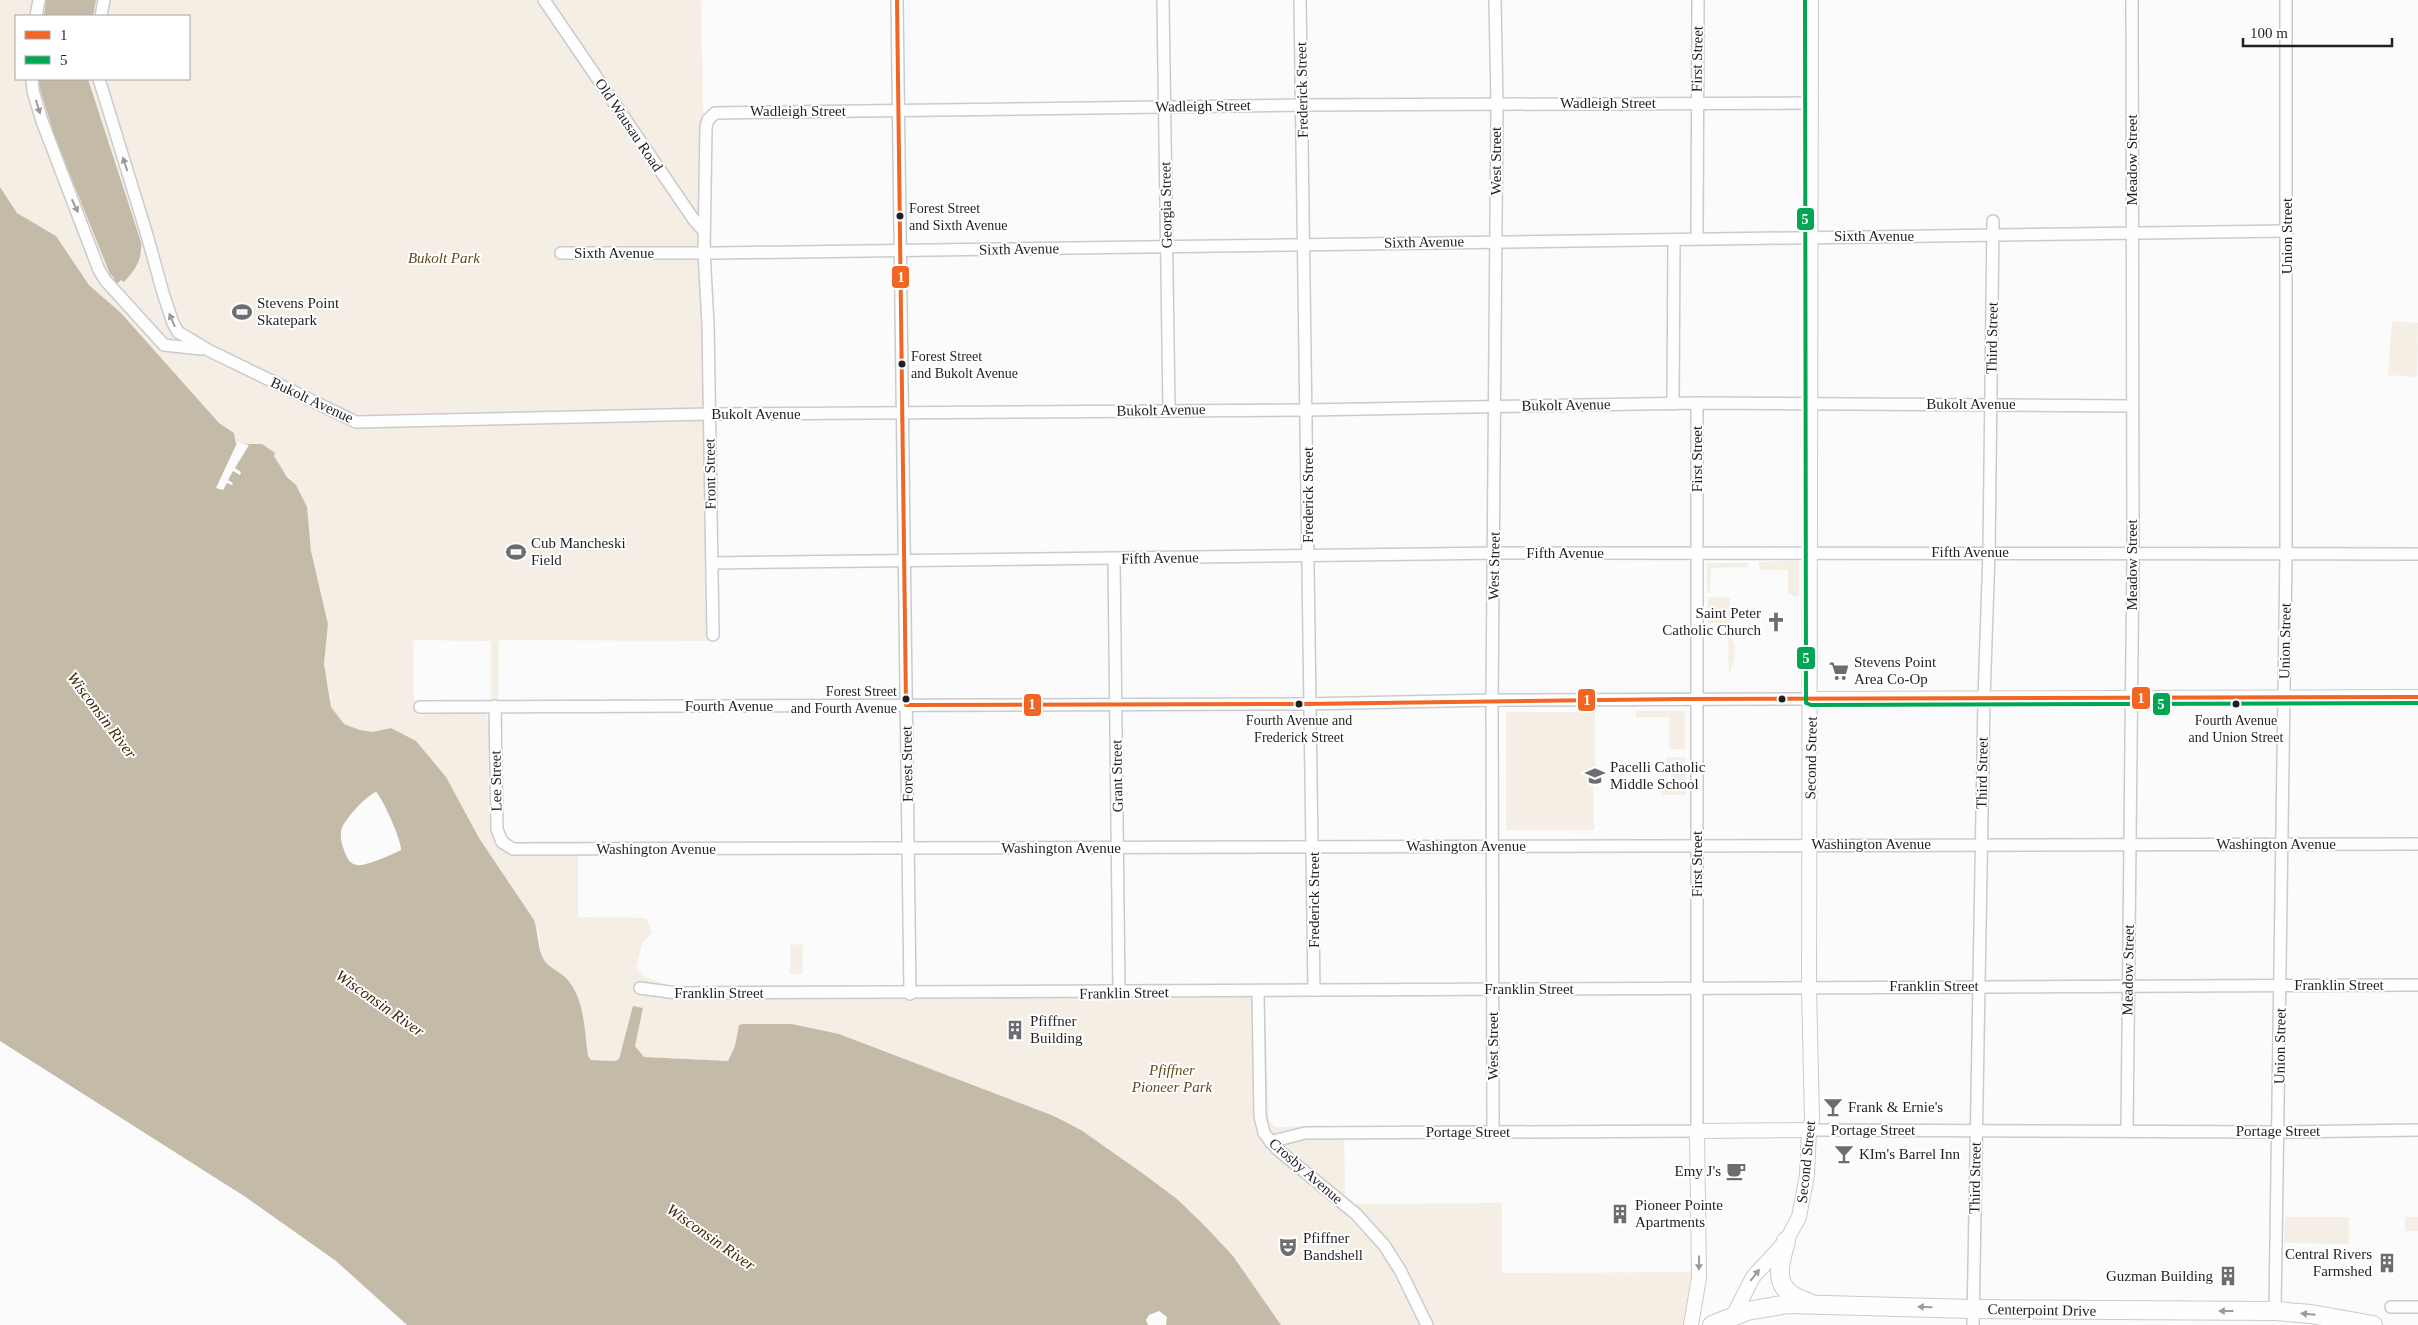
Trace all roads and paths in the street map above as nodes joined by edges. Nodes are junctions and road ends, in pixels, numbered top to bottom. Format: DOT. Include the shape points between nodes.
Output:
graph roads {
  1 [pos="39,0"];
  2 [pos="104,0"];
  3 [pos="544,0"];
  4 [pos="897,0"];
  5 [pos="1163,0"];
  6 [pos="1300,0"];
  7 [pos="1495,0"];
  8 [pos="1698,0"];
  9 [pos="1812,0"];
  10 [pos="2132,0"];
  11 [pos="2286,0"];
  12 [pos="36,15"];
  13 [pos="101,15"];
  14 [pos="32,80"];
  15 [pos="99,80"];
  16 [pos="1696,102"];
  17 [pos="1812,103"];
  18 [pos="1496,104"];
  19 [pos="1303,105"];
  20 [pos="1165,106"];
  21 [pos="898,111"];
  22 [pos="1993,221"];
  23 [pos="704,230"];
  24 [pos="2287,231"];
  25 [pos="2132,233"];
  26 [pos="1993,235"];
  27 [pos="1810,236"];
  28 [pos="1697,238"];
  29 [pos="1496,240"];
  30 [pos="1674,240"];
  31 [pos="1304,245"];
  32 [pos="1167,246"];
  33 [pos="900,250"];
  34 [pos="704,252"];
  35 [pos="561,253"];
  36 [pos="208,350"];
  37 [pos="1697,403"];
  38 [pos="1673,404"];
  39 [pos="1810,404"];
  40 [pos="1991,404"];
  41 [pos="1495,405"];
  42 [pos="2131,406"];
  43 [pos="1169,410"];
  44 [pos="1308,410"];
  45 [pos="709,414"];
  46 [pos="903,414"];
  47 [pos="1697,552"];
  48 [pos="1989,552"];
  49 [pos="1494,553"];
  50 [pos="1812,553"];
  51 [pos="2133,553"];
  52 [pos="2286,554"];
  53 [pos="2418,554"];
  54 [pos="1309,556"];
  55 [pos="1114,559"];
  56 [pos="904,562"];
  57 [pos="712,563"];
  58 [pos="713,636"];
  59 [pos="2284,697"];
  60 [pos="2418,697"];
  61 [pos="2132,698"];
  62 [pos="1696,699"];
  63 [pos="1811,699"];
  64 [pos="1984,699"];
  65 [pos="1492,700"];
  66 [pos="1312,703"];
  67 [pos="906,705"];
  68 [pos="1116,705"];
  69 [pos="495,706"];
  70 [pos="420,707"];
  71 [pos="1697,844"];
  72 [pos="1810,844"];
  73 [pos="1981,844"];
  74 [pos="2130,844"];
  75 [pos="2282,844"];
  76 [pos="2418,844"];
  77 [pos="1492,846"];
  78 [pos="1118,847"];
  79 [pos="1314,847"];
  80 [pos="513,849"];
  81 [pos="909,849"];
  82 [pos="2281,985"];
  83 [pos="2418,985"];
  84 [pos="1980,986"];
  85 [pos="2128,986"];
  86 [pos="1809,987"];
  87 [pos="640,988"];
  88 [pos="1697,988"];
  89 [pos="1314,990"];
  90 [pos="1492,990"];
  91 [pos="1258,991"];
  92 [pos="1118,993"];
  93 [pos="910,994"];
  94 [pos="1809,1130"];
  95 [pos="2418,1130"];
  96 [pos="1493,1131"];
  97 [pos="1697,1131"];
  98 [pos="1976,1131"];
  99 [pos="2127,1131"];
  100 [pos="2279,1132"];
  101 [pos="1270,1142"];
  102 [pos="1786,1241"];
  103 [pos="1813,1304"];
  104 [pos="2391,1307"];
  105 [pos="2418,1307"];
  106 [pos="2275,1311"];
  107 [pos="1973,1317"];
  108 [pos="1731,1320"];
  109 [pos="1427,1325"];
  110 [pos="1691,1325"];
  111 [pos="1712,1325"];
  112 [pos="2373,1325"];
  1 -- 12 [label="street"];
  2 -- 13 [label="street"];
  3 -- 23 [label="street, Old Wausau Road"];
  4 -- 21 [label="street"];
  5 -- 20 [label="street, Georgia Street"];
  6 -- 19 [label="street, Frederick Street"];
  7 -- 18 [label="street, West Street"];
  8 -- 16 [label="street, First Street"];
  9 -- 17 [label="street, Second Street"];
  10 -- 25 [label="street, Meadow Street"];
  11 -- 24 [label="street, Union Street"];
  14 -- 36 [label="street, Bukolt Avenue, one-way" via="42,122 104,280 164,345"];
  36 -- 15 [label="street, Bukolt Avenue, one-way" via="184,337 173,323"];
  16 -- 17 [label="street, Wadleigh Street"];
  16 -- 18 [label="street, Wadleigh Street"];
  16 -- 28 [label="street, First Street"];
  17 -- 27 [label="street, Second Street"];
  18 -- 19 [label="street, Wadleigh Street"];
  18 -- 29 [label="street, West Street"];
  19 -- 20 [label="street, Wadleigh Street"];
  19 -- 31 [label="street, Frederick Street"];
  20 -- 21 [label="street, Wadleigh Street"];
  20 -- 32 [label="street, Georgia Street"];
  21 -- 23 [label="street, Wadleigh Street" via="718,112 710,116 705,142"];
  21 -- 33 [label="street"];
  22 -- 26 [label="street, Third Street"];
  23 -- 34 [label="street"];
  24 -- 25 [label="street, Sixth Avenue"];
  24 -- 52 [label="street, Union Street"];
  25 -- 26 [label="street, Sixth Avenue"];
  25 -- 42 [label="street, Meadow Street"];
  26 -- 27 [label="street, Sixth Avenue"];
  26 -- 40 [label="street, Third Street"];
  27 -- 28 [label="street, Sixth Avenue"];
  27 -- 39 [label="street, Second Street"];
  28 -- 30 [label="street, Sixth Avenue"];
  29 -- 30 [label="street, Sixth Avenue"];
  29 -- 31 [label="street, Sixth Avenue"];
  29 -- 41 [label="street, West Street"];
  30 -- 38 [label="street"];
  31 -- 32 [label="street, Sixth Avenue"];
  31 -- 44 [label="street, Frederick Street"];
  32 -- 33 [label="street, Sixth Avenue"];
  32 -- 43 [label="street, Georgia Street"];
  33 -- 34 [label="street, Sixth Avenue"];
  33 -- 46 [label="street, Forest Street"];
  34 -- 35 [label="street, Sixth Avenue"];
  34 -- 45 [label="street, Front Street"];
  36 -- 45 [label="street, Bukolt Avenue" via="356,422"];
  37 -- 38 [label="street, Bukolt Avenue"];
  37 -- 39 [label="street, Bukolt Avenue"];
  37 -- 47 [label="street, First Street"];
  38 -- 41 [label="street, Bukolt Avenue"];
  39 -- 40 [label="street, Bukolt Avenue"];
  39 -- 50 [label="street, Second Street"];
  40 -- 42 [label="street, Bukolt Avenue"];
  40 -- 48 [label="street, Third Street"];
  41 -- 44 [label="street, Bukolt Avenue"];
  41 -- 49 [label="street, West Street"];
  42 -- 51 [label="street, Meadow Street"];
  43 -- 44 [label="street, Bukolt Avenue"];
  43 -- 46 [label="street, Bukolt Avenue"];
  44 -- 54 [label="street, Frederick Street"];
  45 -- 46 [label="street, Bukolt Avenue"];
  45 -- 57 [label="street, Front Street"];
  46 -- 56 [label="street, Forest Street"];
  47 -- 49 [label="street, Fifth Avenue"];
  47 -- 50 [label="street, Fifth Avenue"];
  47 -- 62 [label="street, First Street"];
  48 -- 50 [label="street, Fifth Avenue"];
  48 -- 51 [label="street, Fifth Avenue"];
  48 -- 64 [label="street, Third Street"];
  49 -- 54 [label="street, Fifth Avenue"];
  49 -- 65 [label="street, West Street"];
  50 -- 63 [label="street, Second Street"];
  51 -- 52 [label="street, Fifth Avenue"];
  51 -- 61 [label="street, Meadow Street"];
  52 -- 53 [label="street, Fifth Avenue"];
  52 -- 59 [label="street, Union Street"];
  54 -- 55 [label="street, Fifth Avenue"];
  54 -- 66 [label="street, Frederick Street"];
  55 -- 56 [label="street, Fifth Avenue"];
  55 -- 68 [label="street, Grant Street"];
  56 -- 57 [label="street, Fifth Avenue"];
  56 -- 67 [label="street, Forest Street"];
  57 -- 58 [label="street, Front Street"];
  59 -- 60 [label="street, Fourth Avenue"];
  59 -- 61 [label="street, Fourth Avenue"];
  59 -- 75 [label="street, Union Street"];
  61 -- 64 [label="street, Fourth Avenue"];
  61 -- 74 [label="street, Meadow Street"];
  62 -- 63 [label="street, Fourth Avenue"];
  62 -- 65 [label="street, Fourth Avenue"];
  62 -- 71 [label="street, First Street"];
  63 -- 64 [label="street, Fourth Avenue"];
  63 -- 72 [label="street, Second Street"];
  64 -- 73 [label="street, Third Street"];
  65 -- 66 [label="street, Fourth Avenue"];
  65 -- 77 [label="street, West Street"];
  66 -- 68 [label="street, Fourth Avenue"];
  66 -- 79 [label="street, Frederick Street"];
  67 -- 68 [label="street, Fourth Avenue"];
  67 -- 69 [label="street, Fourth Avenue"];
  67 -- 81 [label="street, Forest Street"];
  68 -- 78 [label="street, Grant Street"];
  69 -- 70 [label="street, Fourth Avenue"];
  69 -- 80 [label="street, Lee Street" via="497,828 502,842"];
  71 -- 72 [label="street, Washington Avenue"];
  71 -- 77 [label="street, Washington Avenue"];
  71 -- 88 [label="street, First Street"];
  72 -- 73 [label="street, Washington Avenue"];
  72 -- 86 [label="street, Second Street"];
  73 -- 74 [label="street, Washington Avenue"];
  73 -- 84 [label="street, Third Street"];
  74 -- 75 [label="street, Washington Avenue"];
  74 -- 85 [label="street, Meadow Street"];
  75 -- 76 [label="street, Washington Avenue"];
  75 -- 82 [label="street, Union Street"];
  77 -- 79 [label="street, Washington Avenue"];
  77 -- 90 [label="street, West Street"];
  78 -- 79 [label="street, Washington Avenue"];
  78 -- 81 [label="street, Washington Avenue"];
  78 -- 92 [label="street, Grant Street"];
  79 -- 89 [label="street, Frederick Street"];
  80 -- 81 [label="street, Washington Avenue"];
  81 -- 93 [label="street, Forest Street"];
  82 -- 83 [label="street, Franklin Street"];
  82 -- 85 [label="street, Franklin Street"];
  82 -- 100 [label="street, Union Street"];
  84 -- 85 [label="street, Franklin Street"];
  84 -- 86 [label="street, Franklin Street"];
  84 -- 98 [label="street, Third Street"];
  85 -- 99 [label="street, Meadow Street"];
  86 -- 88 [label="street, Franklin Street"];
  86 -- 94 [label="street, Second Street" via="1812,1120"];
  87 -- 93 [label="street, Franklin Street" via="677,993"];
  88 -- 90 [label="street, Franklin Street"];
  88 -- 97 [label="street, First Street"];
  89 -- 90 [label="street, Franklin Street"];
  89 -- 91 [label="street, Franklin Street"];
  90 -- 96 [label="street, West Street"];
  91 -- 92 [label="street, Franklin Street"];
  91 -- 101 [label="street, Crosby Avenue" via="1260,1116"];
  92 -- 93 [label="street, Franklin Street"];
  94 -- 97 [label="street, Portage Street"];
  94 -- 98 [label="street, Portage Street"];
  94 -- 102 [label="street, Second Street" via="1804,1198 1799,1217"];
  95 -- 100 [label="street, Portage Street"];
  96 -- 97 [label="street, Portage Street"];
  96 -- 101 [label="street, Portage Street" via="1305,1133"];
  97 -- 110 [label="street, First Street, one-way" via="1698,1278"];
  98 -- 99 [label="street, Portage Street"];
  98 -- 107 [label="street, Third Street"];
  99 -- 100 [label="street, Portage Street"];
  100 -- 106 [label="street, Union Street"];
  101 -- 109 [label="street, Crosby Avenue" via="1356,1214 1384,1245"];
  102 -- 103 [label="main road" via="1780,1264 1781,1282 1788,1293"];
  108 -- 102 [label="street, Second Street, one-way" via="1753,1277"];
  107 -- 103 [label="main road, Centerpoint Drive, one-way"];
  103 -- 108 [label="main road, Centerpoint Drive" via="1773,1305"];
  104 -- 105 [label="street"];
  106 -- 107 [label="main road, Centerpoint Drive, one-way"];
  112 -- 106 [label="main road, Centerpoint Drive, one-way"];
  108 -- 111 [label="main road, Centerpoint Drive"];
}
